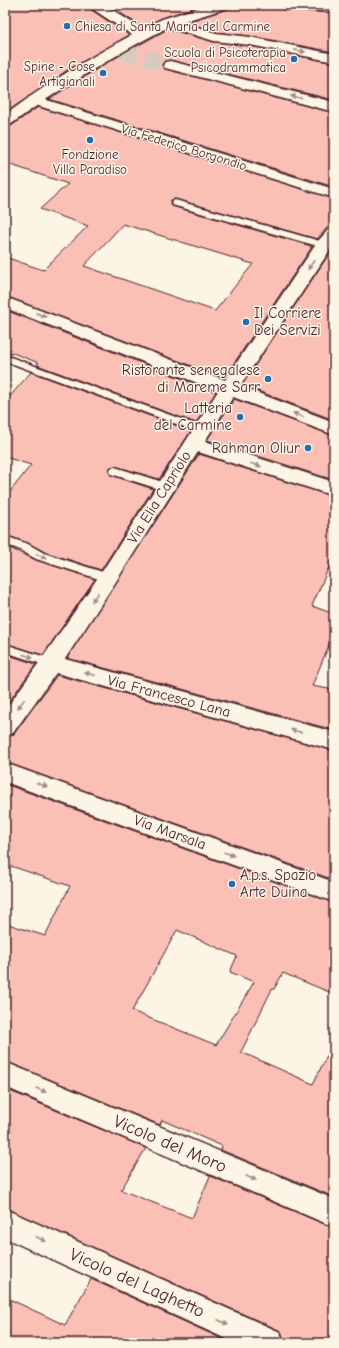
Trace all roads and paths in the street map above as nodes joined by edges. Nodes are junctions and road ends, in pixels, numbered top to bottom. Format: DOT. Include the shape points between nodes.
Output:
graph roads {
  1 [pos="96,5"];
  2 [pos="222,5"];
  3 [pos="288,5"];
  4 [pos="334,8"];
  5 [pos="167,22"];
  6 [pos="143,36"];
  7 [pos="334,58"];
  8 [pos="170,65"];
  9 [pos="34,100"];
  10 [pos="334,107"];
  11 [pos="5,122"];
  12 [pos="334,194"];
  13 [pos="175,203"];
  14 [pos="330,242"];
  15 [pos="5,302"];
  16 [pos="5,358"];
  17 [pos="230,388"];
  18 [pos="334,429"];
  19 [pos="197,437"];
  20 [pos="115,471"];
  21 [pos="165,487"];
  22 [pos="334,489"];
  23 [pos="5,540"];
  24 [pos="108,578"];
  25 [pos="5,648"];
  26 [pos="51,663"];
  27 [pos="5,727"];
  28 [pos="334,741"];
  29 [pos="5,772"];
  30 [pos="334,892"];
  31 [pos="5,1074"];
  32 [pos="334,1213"];
  33 [pos="5,1223"];
  34 [pos="269,1343"];
  1 -- 6 [label="street"];
  2 -- 5 [label="street"];
  3 -- 4 [label="street"];
  5 -- 6 [label="street"];
  5 -- 7 [label="street, one-way" via="214,37 250,41"];
  6 -- 9 [label="street"];
  10 -- 8 [label="street, one-way"];
  9 -- 11 [label="street"];
  9 -- 12 [label="street, Via Federico Borgondio"];
  13 -- 14 [label="lane, Via Elia Capriolo"];
  14 -- 17 [label="street, Via Elia Capriolo, one-way"];
  15 -- 17 [label="street, one-way"];
  16 -- 19 [label="lane"];
  18 -- 17 [label="street, one-way"];
  17 -- 19 [label="street, Via Elia Capriolo"];
  19 -- 21 [label="street, Via Elia Capriolo"];
  19 -- 22 [label="street, one-way"];
  20 -- 21 [label="lane"];
  21 -- 24 [label="street, Via Elia Capriolo"];
  23 -- 24 [label="lane, one-way" via="40,556"];
  24 -- 26 [label="street, Via Elia Capriolo, one-way"];
  25 -- 26 [label="lane, Via Francesco Lana, one-way"];
  26 -- 27 [label="street, Via Elia Capriolo, one-way"];
  28 -- 26 [label="street, Via Francesco Lana, one-way"];
  29 -- 30 [label="street, Via Marsala, one-way"];
  31 -- 32 [label="street, Vicolo del Moro, one-way"];
  33 -- 34 [label="street, Vicolo del Laghetto, one-way"];
}
